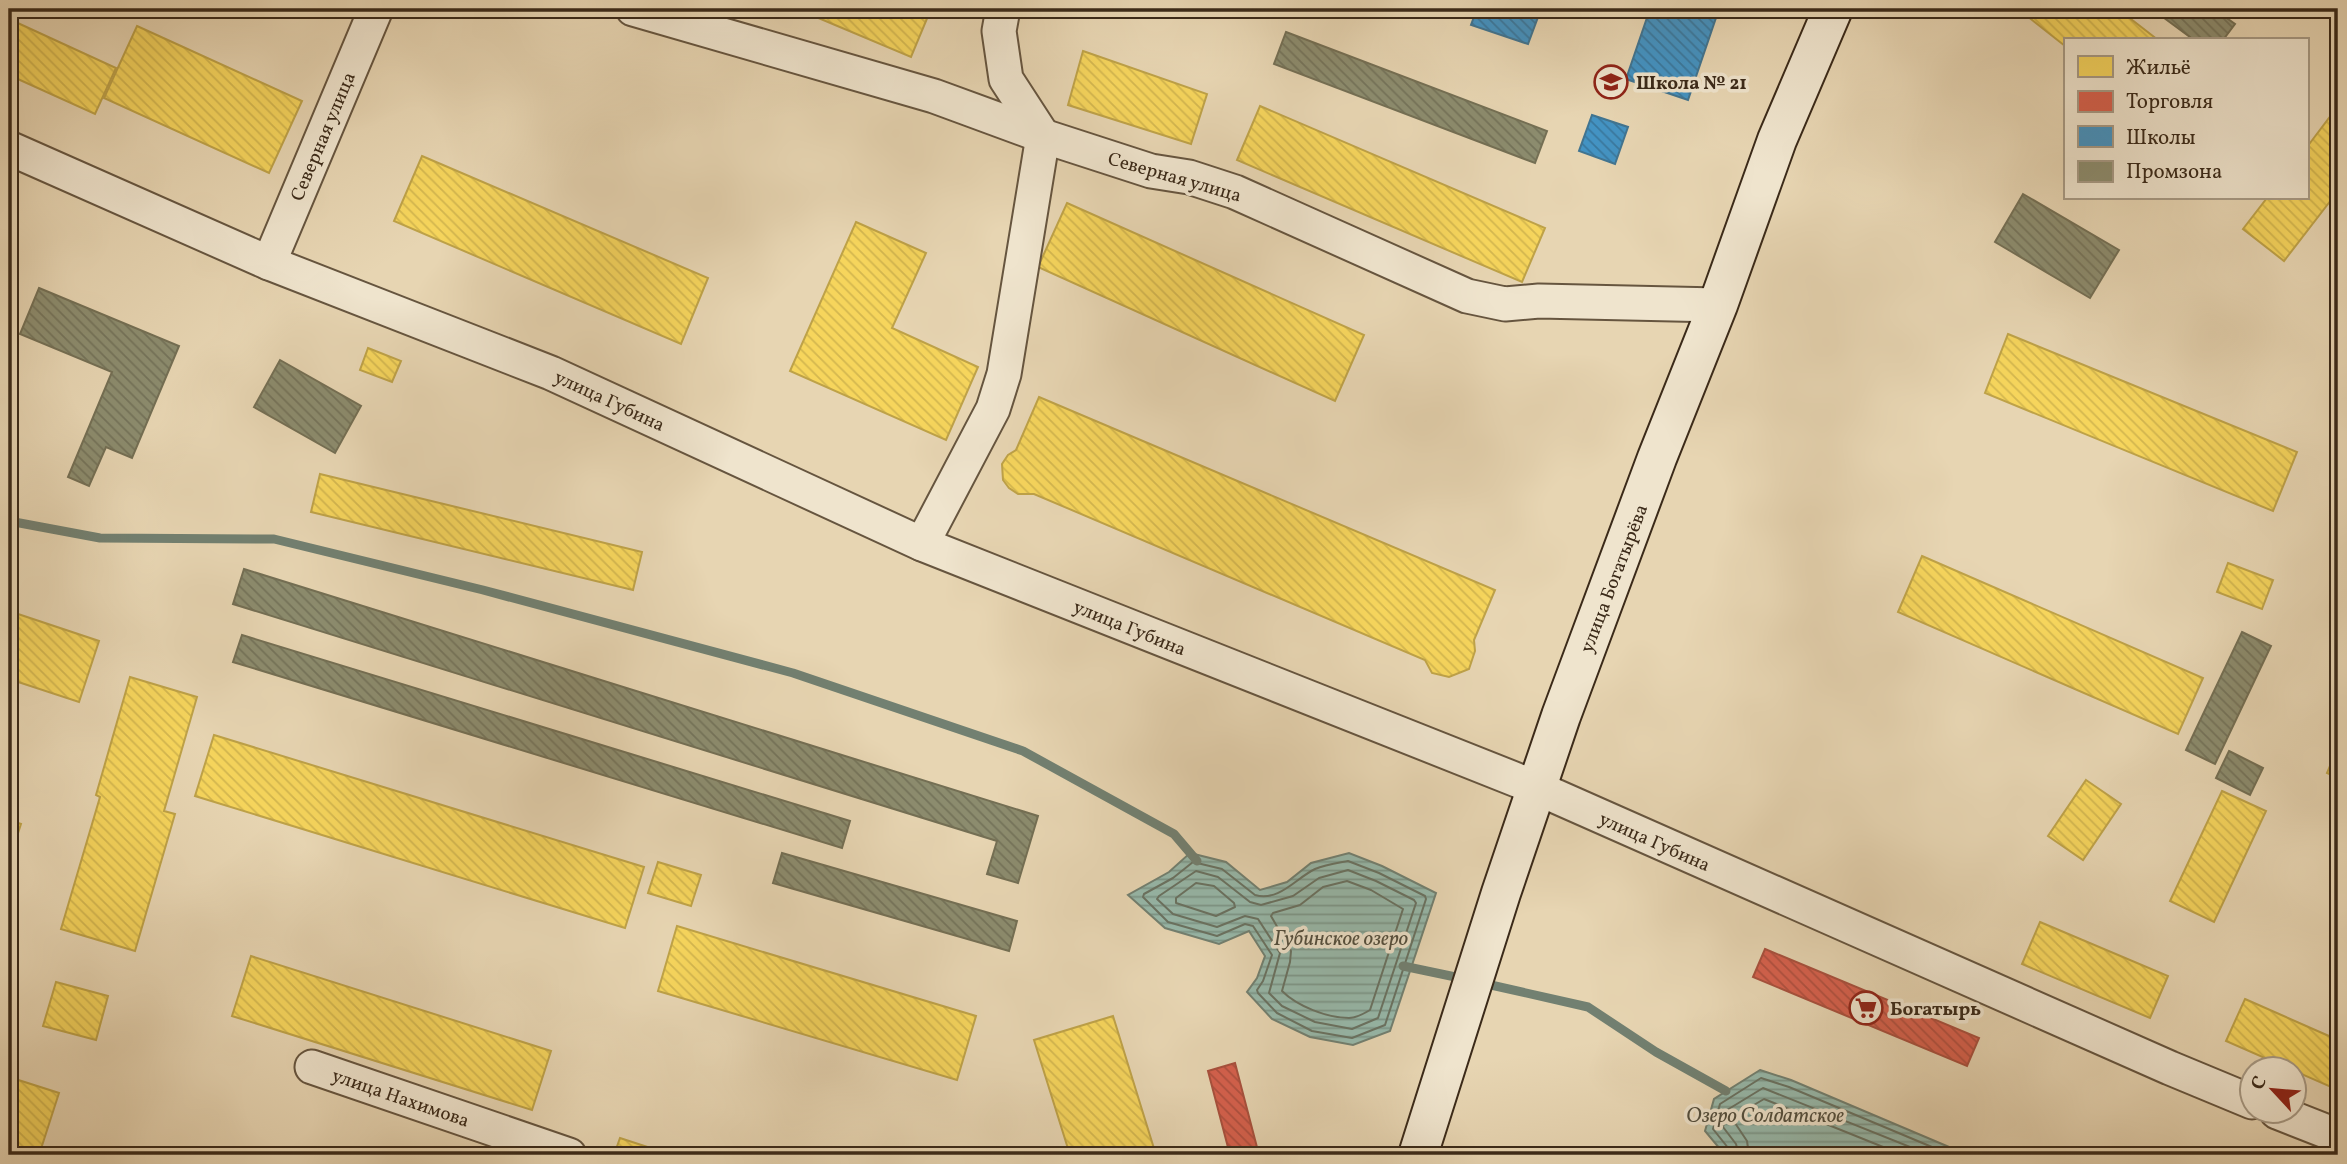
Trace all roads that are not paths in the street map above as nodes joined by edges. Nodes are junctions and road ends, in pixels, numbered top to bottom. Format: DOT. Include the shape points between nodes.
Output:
graph roads {
  1 [pos="376,9"];
  2 [pos="1003,9"];
  3 [pos="1833,9"];
  4 [pos="640,10"];
  5 [pos="1043,136"];
  6 [pos="9,148"];
  7 [pos="269,263"];
  8 [pos="1718,305"];
  9 [pos="922,544"];
  10 [pos="1536,788"];
  11 [pos="312,1067"];
  12 [pos="2238,1096"];
  13 [pos="2308,1124"];
  14 [pos="2338,1136"];
  15 [pos="569,1155"];
  16 [pos="1418,1155"];
  1 -- 7 [label="street, Северная улица"];
  2 -- 5 [label="street" via="999,32 1006,79"];
  3 -- 8 [label="main road, улица Богатырёва" via="1777,140"];
  4 -- 5 [label="street, Северная улица" via="934,96"];
  5 -- 8 [label="street, Северная улица" via="1235,192 1467,296 1505,304"];
  5 -- 9 [label="street" via="1004,374 993,409"];
  6 -- 7 [label="street, улица Губина"];
  7 -- 9 [label="street, улица Губина" via="551,373"];
  8 -- 10 [label="main road, улица Богатырёва"];
  9 -- 10 [label="street, улица Губина"];
  10 -- 12 [label="street, улица Губина"];
  10 -- 16 [label="main road, улица Богатырёва"];
  11 -- 15 [label="street, улица Нахимова"];
  13 -- 14 [label="street"];
}
